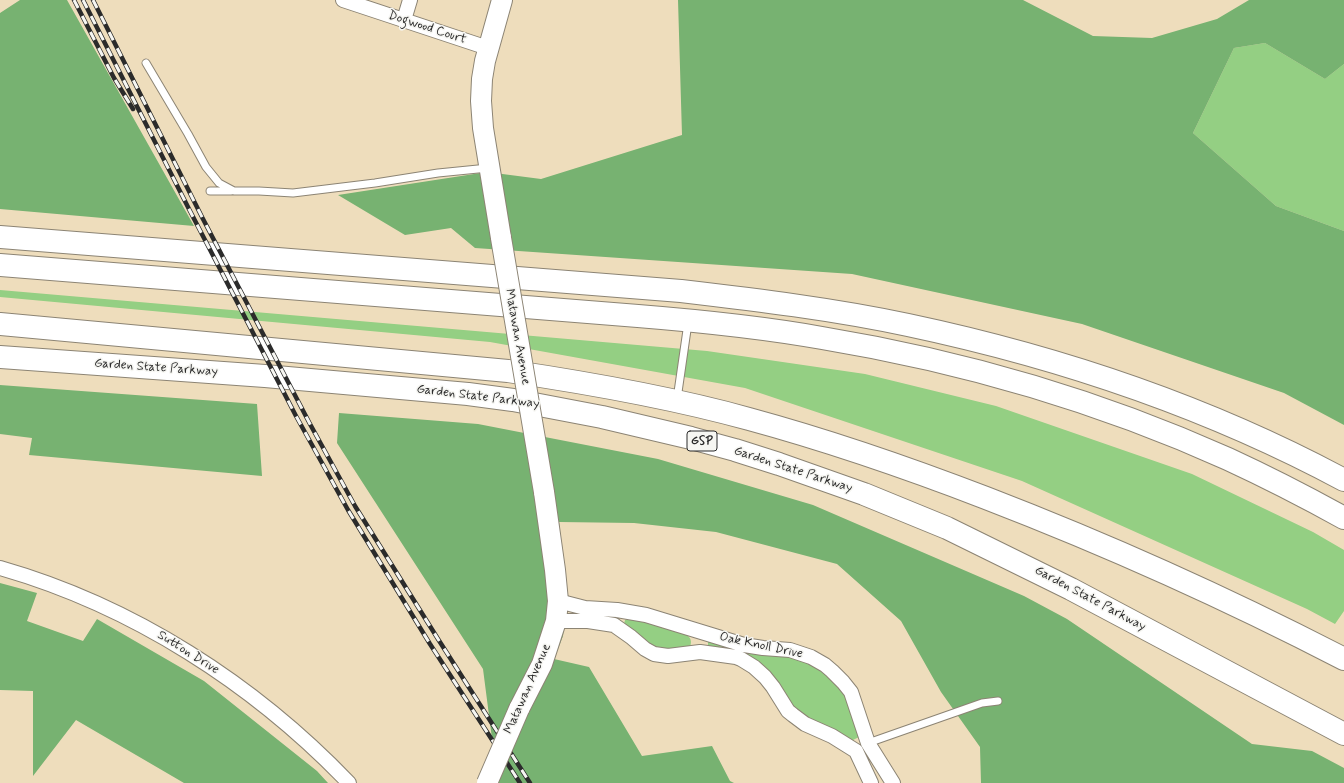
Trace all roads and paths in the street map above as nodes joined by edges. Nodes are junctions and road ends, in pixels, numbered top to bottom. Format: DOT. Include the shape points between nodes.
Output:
graph roads {
  1 [pos="343,0"];
  2 [pos="410,0"];
  3 [pos="502,0"];
  4 [pos="404,20"];
  5 [pos="488,48"];
  6 [pos="146,63"];
  7 [pos="489,168"];
  8 [pos="210,191"];
  9 [pos="234,191"];
  10 [pos="0,238"];
  11 [pos="0,265"];
  12 [pos="688,320"];
  13 [pos="0,324"];
  14 [pos="0,357"];
  15 [pos="677,402"];
  16 [pos="1344,480"];
  17 [pos="1344,518"];
  18 [pos="0,568"];
  19 [pos="558,601"];
  20 [pos="617,610"];
  21 [pos="556,621"];
  22 [pos="614,625"];
  23 [pos="701,633"];
  24 [pos="700,652"];
  25 [pos="1344,659"];
  26 [pos="998,701"];
  27 [pos="1344,734"];
  28 [pos="868,742"];
  29 [pos="856,750"];
  30 [pos="349,783"];
  31 [pos="487,783"];
  32 [pos="871,783"];
  33 [pos="893,783"];
  1 -- 4 [label="street, Dogwood Court"];
  2 -- 4 [label="street"];
  3 -- 5 [label="street, Matawan Avenue"];
  4 -- 5 [label="street, Dogwood Court"];
  5 -- 7 [label="street, Matawan Avenue" via="481,101 482,128"];
  6 -- 9 [label="lane" via="206,167 220,183"];
  7 -- 9 [label="lane" via="293,193"];
  7 -- 19 [label="street, Matawan Avenue, bridge" via="544,492"];
  8 -- 9 [label="lane"];
  10 -- 16 [label="highway" via="681,291 863,316 997,346 1127,386 1254,436"];
  11 -- 12 [label="highway"];
  12 -- 15 [label="lane"];
  12 -- 17 [label="highway" via="776,330 847,342 961,367 1022,384 1185,440 1270,479"];
  13 -- 15 [label="highway" via="508,371"];
  14 -- 27 [label="highway, Garden State Parkway / GSP" via="476,395 602,417 735,450 856,491 947,528 1064,586"];
  15 -- 25 [label="highway" via="750,419 837,445 1006,506 1171,575"];
  18 -- 30 [label="street, Sutton Drive" via="56,587 110,610 195,656 267,708"];
  19 -- 20 [label="street, Oak Knoll Drive" via="584,608"];
  19 -- 21 [label="street, Matawan Avenue"];
  20 -- 22 [label="street"];
  20 -- 23 [label="street, Oak Knoll Drive" via="646,615"];
  21 -- 22 [label="street, Oak Knoll Drive" via="588,621"];
  21 -- 31 [label="street, Matawan Avenue, bridge" via="542,664"];
  22 -- 24 [label="street, Oak Knoll Drive" via="654,654 668,656"];
  23 -- 24 [label="street, Oak Knoll Drive"];
  23 -- 28 [label="street, Oak Knoll Drive" via="750,646 790,650 825,665 851,692"];
  24 -- 29 [label="street, Oak Knoll Drive" via="742,659 765,677 793,715 805,724"];
  26 -- 28 [label="lane" via="982,703"];
  28 -- 29 [label="street"];
  28 -- 33 [label="street, Oak Knoll Drive"];
  29 -- 32 [label="street"];
}
